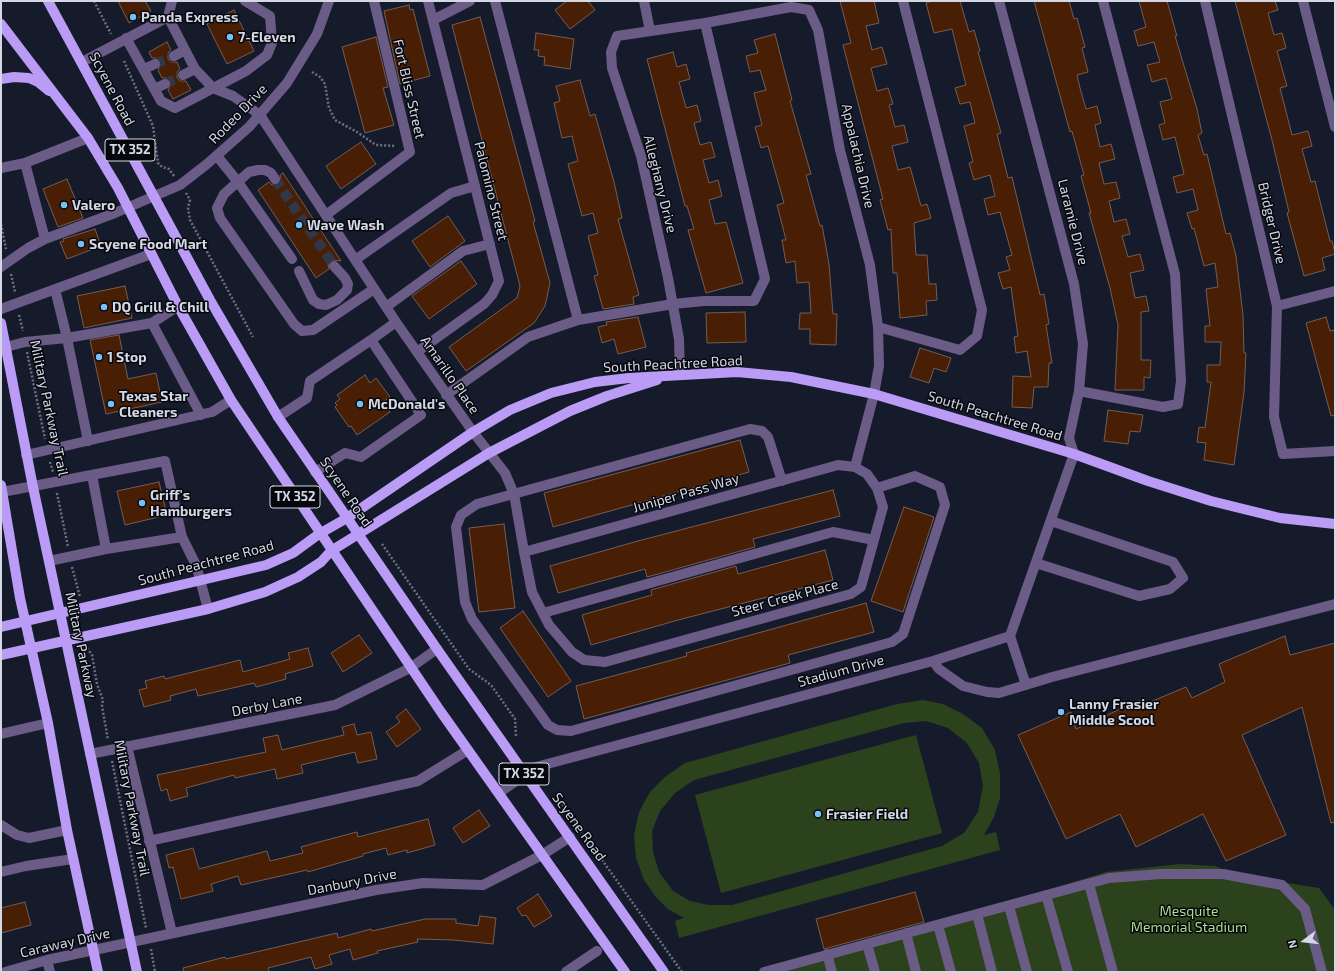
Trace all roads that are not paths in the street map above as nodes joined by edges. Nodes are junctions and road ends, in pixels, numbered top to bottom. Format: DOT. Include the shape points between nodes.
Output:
graph roads {
  1 [pos="48,1"];
  2 [pos="172,1"];
  3 [pos="245,1"];
  4 [pos="329,1"];
  5 [pos="374,1"];
  6 [pos="428,1"];
  7 [pos="470,1"];
  8 [pos="495,1"];
  9 [pos="644,1"];
  10 [pos="903,1"];
  11 [pos="999,1"];
  12 [pos="1103,1"];
  13 [pos="1205,1"];
  14 [pos="1303,1"];
  15 [pos="168,17"];
  16 [pos="433,20"];
  17 [pos="705,23"];
  18 [pos="1,24"];
  19 [pos="650,31"];
  20 [pos="126,38"];
  21 [pos="185,50"];
  22 [pos="174,56"];
  23 [pos="82,62"];
  24 [pos="155,64"];
  25 [pos="144,69"];
  26 [pos="195,69"];
  27 [pos="183,75"];
  28 [pos="1,79"];
  29 [pos="165,84"];
  30 [pos="213,88"];
  31 [pos="154,89"];
  32 [pos="62,102"];
  33 [pos="260,115"];
  34 [pos="1335,127"];
  35 [pos="88,138"];
  36 [pos="217,156"];
  37 [pos="25,163"];
  38 [pos="1,168"];
  39 [pos="275,178"];
  40 [pos="238,182"];
  41 [pos="475,186"];
  42 [pos="155,196"];
  43 [pos="128,208"];
  44 [pos="326,215"];
  45 [pos="45,239"];
  46 [pos="490,244"];
  47 [pos="151,254"];
  48 [pos="292,259"];
  49 [pos="355,260"];
  50 [pos="5,264"];
  51 [pos="334,266"];
  52 [pos="299,271"];
  53 [pos="55,289"];
  54 [pos="374,289"];
  55 [pos="1335,291"];
  56 [pos="673,304"];
  57 [pos="178,306"];
  58 [pos="1277,306"];
  59 [pos="386,307"];
  60 [pos="1,309"];
  61 [pos="578,320"];
  62 [pos="396,322"];
  63 [pos="1,323"];
  64 [pos="152,323"];
  65 [pos="878,327"];
  66 [pos="67,338"];
  67 [pos="371,340"];
  68 [pos="3,348"];
  69 [pos="417,352"];
  70 [pos="680,375"];
  71 [pos="668,376"];
  72 [pos="1080,391"];
  73 [pos="874,394"];
  74 [pos="446,395"];
  75 [pos="230,400"];
  76 [pos="200,415"];
  77 [pos="278,417"];
  78 [pos="473,432"];
  79 [pos="88,441"];
  80 [pos="1335,451"];
  81 [pos="489,453"];
  82 [pos="26,454"];
  83 [pos="1074,454"];
  84 [pos="855,467"];
  85 [pos="316,472"];
  86 [pos="92,475"];
  87 [pos="782,481"];
  88 [pos="33,487"];
  89 [pos="2,488"];
  90 [pos="877,488"];
  91 [pos="514,494"];
  92 [pos="347,518"];
  93 [pos="1051,521"];
  94 [pos="1335,524"];
  95 [pos="319,534"];
  96 [pos="359,535"];
  97 [pos="182,538"];
  98 [pos="874,540"];
  99 [pos="106,549"];
  100 [pos="331,551"];
  101 [pos="524,552"];
  102 [pos="49,562"];
  103 [pos="1036,563"];
  104 [pos="200,580"];
  105 [pos="1335,604"];
  106 [pos="208,609"];
  107 [pos="543,613"];
  108 [pos="60,614"];
  109 [pos="25,622"];
  110 [pos="1,627"];
  111 [pos="1010,636"];
  112 [pos="66,641"];
  113 [pos="437,649"];
  114 [pos="31,650"];
  115 [pos="1,655"];
  116 [pos="584,660"];
  117 [pos="932,661"];
  118 [pos="410,668"];
  119 [pos="1026,685"];
  120 [pos="48,723"];
  121 [pos="1,734"];
  122 [pos="127,746"];
  123 [pos="468,750"];
  124 [pos="90,754"];
  125 [pos="524,775"];
  126 [pos="499,793"];
  127 [pos="1,825"];
  128 [pos="67,830"];
  129 [pos="570,837"];
  130 [pos="149,841"];
  131 [pos="542,855"];
  132 [pos="73,860"];
  133 [pos="1,872"];
  134 [pos="1089,884"];
  135 [pos="1046,895"];
  136 [pos="1008,906"];
  137 [pos="977,914"];
  138 [pos="938,925"];
  139 [pos="172,933"];
  140 [pos="906,933"];
  141 [pos="131,943"];
  142 [pos="867,944"];
  143 [pos="94,951"];
  144 [pos="597,951"];
  145 [pos="827,954"];
  146 [pos="47,960"];
  147 [pos="793,968"];
  148 [pos="5,972"];
  149 [pos="50,972"];
  150 [pos="98,972"];
  151 [pos="137,972"];
  152 [pos="566,972"];
  153 [pos="625,972"];
  154 [pos="664,972"];
  155 [pos="764,972"];
  156 [pos="832,972"];
  157 [pos="875,972"];
  158 [pos="916,972"];
  159 [pos="951,972"];
  160 [pos="992,972"];
  161 [pos="1028,972"];
  162 [pos="1068,972"];
  163 [pos="1113,972"];
  164 [pos="1322,972"];
  1 -- 23 [label="main road, Scyene Road / TX 352"];
  2 -- 15 [label="street"];
  3 -- 30 [label="street" via="270,16 272,43 267,55 246,71"];
  4 -- 33 [label="street, Rodeo Drive" via="317,34 287,83"];
  5 -- 44 [label="street, Fort Bliss Street" via="410,152"];
  6 -- 16 [label="street, Palomino Street"];
  7 -- 16 [label="street"];
  8 -- 61 [label="street"];
  9 -- 19 [label="street"];
  10 -- 65 [label="street" via="982,310 977,336 960,350"];
  11 -- 72 [label="street, Laramie Drive" via="1074,284 1083,344"];
  12 -- 72 [label="street" via="1175,274 1181,381 1178,404 1163,407"];
  13 -- 58 [label="street, Bridger Drive"];
  14 -- 34 [label="street"];
  15 -- 20 [label="street"];
  15 -- 21 [label="street"];
  16 -- 41 [label="street, Palomino Street"];
  17 -- 19 [label="street, Appalachia Drive"];
  17 -- 56 [label="street" via="764,279 754,301"];
  17 -- 65 [label="street, Appalachia Drive" via="791,7 809,10 818,30 840,150 870,266"];
  18 -- 32 [label="main road, TX 352"];
  19 -- 56 [label="street, Alleghany Drive" via="617,36 611,52 612,68 641,156"];
  20 -- 23 [label="street"];
  20 -- 25 [label="street"];
  21 -- 22 [label="street"];
  21 -- 26 [label="street"];
  23 -- 42 [label="main road, Scyene Road / TX 352"];
  24 -- 25 [label="street"];
  25 -- 31 [label="street"];
  26 -- 27 [label="street"];
  26 -- 30 [label="street"];
  28 -- 32 [label="main road" via="29,78 38,82"];
  29 -- 31 [label="street"];
  30 -- 31 [label="street" via="175,108 161,101"];
  30 -- 33 [label="street" via="232,96"];
  32 -- 35 [label="main road, TX 352"];
  33 -- 36 [label="street, Rodeo Drive"];
  33 -- 44 [label="street, Amarillo Place"];
  35 -- 37 [label="street"];
  35 -- 43 [label="main road, TX 352"];
  36 -- 40 [label="street"];
  36 -- 42 [label="street, Rodeo Drive" via="180,184"];
  37 -- 38 [label="street"];
  37 -- 45 [label="street"];
  39 -- 40 [label="street" via="270,173 258,170 249,172"];
  40 -- 48 [label="street"];
  40 -- 54 [label="street" via="224,194 217,208 220,218 294,324 302,331 313,330"];
  41 -- 46 [label="street, Palomino Street"];
  41 -- 49 [label="street" via="451,193"];
  42 -- 43 [label="street, Rodeo Drive"];
  42 -- 77 [label="main road, Scyene Road / TX 352" via="210,300"];
  43 -- 45 [label="street, Rodeo Drive"];
  43 -- 47 [label="main road, TX 352"];
  44 -- 49 [label="street, Amarillo Place"];
  45 -- 50 [label="street, Rodeo Drive"];
  46 -- 59 [label="street" via="463,251"];
  46 -- 69 [label="street, Palomino Street" via="499,281 492,296"];
  47 -- 53 [label="street"];
  47 -- 57 [label="main road, TX 352"];
  49 -- 54 [label="street, Amarillo Place"];
  51 -- 52 [label="street" via="345,278 348,290 337,300 326,305 313,300"];
  53 -- 60 [label="street"];
  53 -- 66 [label="street"];
  54 -- 59 [label="street, Amarillo Place"];
  55 -- 58 [label="street"];
  56 -- 61 [label="street"];
  56 -- 70 [label="street, Alleghany Drive" via="679,339"];
  57 -- 64 [label="street"];
  57 -- 75 [label="main road, TX 352"];
  58 -- 80 [label="street, Bridger Drive" via="1274,417 1283,454"];
  59 -- 62 [label="street, Amarillo Place"];
  61 -- 74 [label="street" via="528,337"];
  62 -- 67 [label="street"];
  62 -- 69 [label="street, Amarillo Place"];
  63 -- 68 [label="main road, Military Parkway"];
  64 -- 66 [label="street"];
  64 -- 76 [label="street"];
  65 -- 73 [label="street, Appalachia Drive" via="879,366"];
  66 -- 68 [label="street" via="25,342"];
  66 -- 79 [label="street"];
  67 -- 77 [label="street" via="310,381 307,398"];
  67 -- 85 [label="street" via="421,415 361,457 345,453"];
  68 -- 82 [label="main road, Military Parkway"];
  69 -- 74 [label="street, Amarillo Place"];
  70 -- 71 [label="main road, South Peachtree Road"];
  70 -- 73 [label="main road, South Peachtree Road" via="737,372 791,377"];
  71 -- 78 [label="main road, South Peachtree Road" via="595,382 551,393 510,410"];
  71 -- 81 [label="main road" via="570,411"];
  72 -- 83 [label="street, Laramie Drive" via="1069,438"];
  73 -- 83 [label="main road, South Peachtree Road"];
  73 -- 84 [label="street, Appalachia Drive"];
  74 -- 78 [label="street, Amarillo Place"];
  75 -- 76 [label="street" via="212,412"];
  75 -- 95 [label="main road, TX 352"];
  76 -- 79 [label="street"];
  77 -- 85 [label="main road, Scyene Road / TX 352"];
  78 -- 81 [label="street, Amarillo Place"];
  78 -- 92 [label="main road, South Peachtree Road"];
  79 -- 82 [label="street"];
  81 -- 91 [label="street, Amarillo Place" via="505,474"];
  81 -- 96 [label="main road"];
  82 -- 88 [label="main road, Military Parkway"];
  83 -- 93 [label="street"];
  83 -- 94 [label="main road, South Peachtree Road" via="1211,501 1280,518"];
  84 -- 87 [label="street, Juniper Pass Way" via="838,465"];
  84 -- 90 [label="street, Steer Creek Place" via="867,474"];
  85 -- 92 [label="main road, Scyene Road / TX 352"];
  86 -- 88 [label="street"];
  86 -- 97 [label="street" via="165,461"];
  86 -- 99 [label="street"];
  87 -- 91 [label="street" via="768,438 762,431 750,429"];
  87 -- 101 [label="street, Juniper Pass Way"];
  88 -- 89 [label="street"];
  88 -- 102 [label="main road, Military Parkway"];
  89 -- 109 [label="main road"];
  90 -- 91 [label="street" via="915,476 940,487 945,505 903,634 892,642 571,731 557,730 548,725 472,620 465,602 456,527 461,515 478,504"];
  90 -- 98 [label="street, Steer Creek Place" via="883,507"];
  91 -- 101 [label="street, Amarillo Place"];
  92 -- 95 [label="main road, South Peachtree Road"];
  92 -- 96 [label="main road, Scyene Road / TX 352"];
  93 -- 103 [label="street"];
  93 -- 103 [label="street" via="1173,562 1183,578 1170,589 1139,596"];
  95 -- 100 [label="main road, TX 352"];
  95 -- 104 [label="main road, South Peachtree Road" via="293,553 266,565"];
  96 -- 100 [label="main road"];
  96 -- 113 [label="main road, Scyene Road / TX 352"];
  97 -- 99 [label="street"];
  97 -- 104 [label="street" via="196,565"];
  98 -- 107 [label="street" via="832,532"];
  98 -- 116 [label="street, Steer Creek Place" via="861,587 851,594 605,662"];
  99 -- 102 [label="street"];
  100 -- 106 [label="main road" via="321,562 298,577 265,592"];
  100 -- 118 [label="main road, TX 352"];
  101 -- 107 [label="street, Amarillo Place" via="532,592"];
  102 -- 108 [label="main road, Military Parkway"];
  103 -- 111 [label="street"];
  104 -- 106 [label="street"];
  104 -- 108 [label="main road, South Peachtree Road"];
  105 -- 119 [label="street"];
  106 -- 112 [label="main road"];
  107 -- 116 [label="street, Amarillo Place" via="549,625 572,652"];
  108 -- 109 [label="main road, South Peachtree Road"];
  108 -- 112 [label="main road, Military Parkway"];
  109 -- 110 [label="main road, South Peachtree Road"];
  109 -- 114 [label="main road"];
  111 -- 117 [label="street, Stadium Drive"];
  111 -- 119 [label="street"];
  112 -- 114 [label="main road"];
  112 -- 124 [label="main road, Military Parkway"];
  113 -- 118 [label="street, Derby Lane"];
  113 -- 125 [label="main road, Scyene Road / TX 352"];
  114 -- 115 [label="main road"];
  114 -- 120 [label="main road"];
  117 -- 119 [label="street" via="939,670 963,686 999,693"];
  117 -- 125 [label="street, Stadium Drive" via="536,767"];
  118 -- 122 [label="street, Derby Lane" via="335,705 314,711"];
  118 -- 123 [label="main road, TX 352"];
  120 -- 121 [label="street"];
  120 -- 128 [label="main road"];
  122 -- 124 [label="street, Derby Lane"];
  122 -- 130 [label="street"];
  123 -- 126 [label="main road, TX 352"];
  123 -- 130 [label="street" via="418,781"];
  124 -- 141 [label="main road, Military Parkway"];
  125 -- 126 [label="street, Stadium Drive"];
  125 -- 129 [label="main road, Scyene Road / TX 352"];
  126 -- 131 [label="main road, TX 352"];
  127 -- 128 [label="street" via="17,835 29,838"];
  128 -- 132 [label="main road"];
  129 -- 131 [label="street, Danbury Drive"];
  129 -- 154 [label="main road, Scyene Road / TX 352"];
  130 -- 139 [label="street"];
  131 -- 139 [label="street, Danbury Drive" via="483,885 423,883 376,890"];
  131 -- 153 [label="main road, TX 352"];
  132 -- 133 [label="street"];
  132 -- 143 [label="main road"];
  134 -- 135 [label="street"];
  134 -- 163 [label="street"];
  134 -- 164 [label="street" via="1109,878 1161,874 1223,874 1282,885 1305,909"];
  135 -- 136 [label="street"];
  135 -- 162 [label="street"];
  136 -- 137 [label="street"];
  136 -- 161 [label="street"];
  137 -- 138 [label="street"];
  137 -- 160 [label="street"];
  138 -- 140 [label="street"];
  138 -- 159 [label="street"];
  139 -- 141 [label="street, Danbury Drive"];
  140 -- 142 [label="street"];
  140 -- 158 [label="street"];
  141 -- 143 [label="street, Caraway Drive"];
  141 -- 151 [label="main road, Military Parkway"];
  142 -- 145 [label="street"];
  142 -- 157 [label="street"];
  143 -- 146 [label="street, Caraway Drive"];
  143 -- 150 [label="main road"];
  144 -- 152 [label="street"];
  145 -- 147 [label="street"];
  145 -- 156 [label="street"];
  146 -- 148 [label="street, Caraway Drive"];
  146 -- 149 [label="street"];
  147 -- 155 [label="street"];
}
